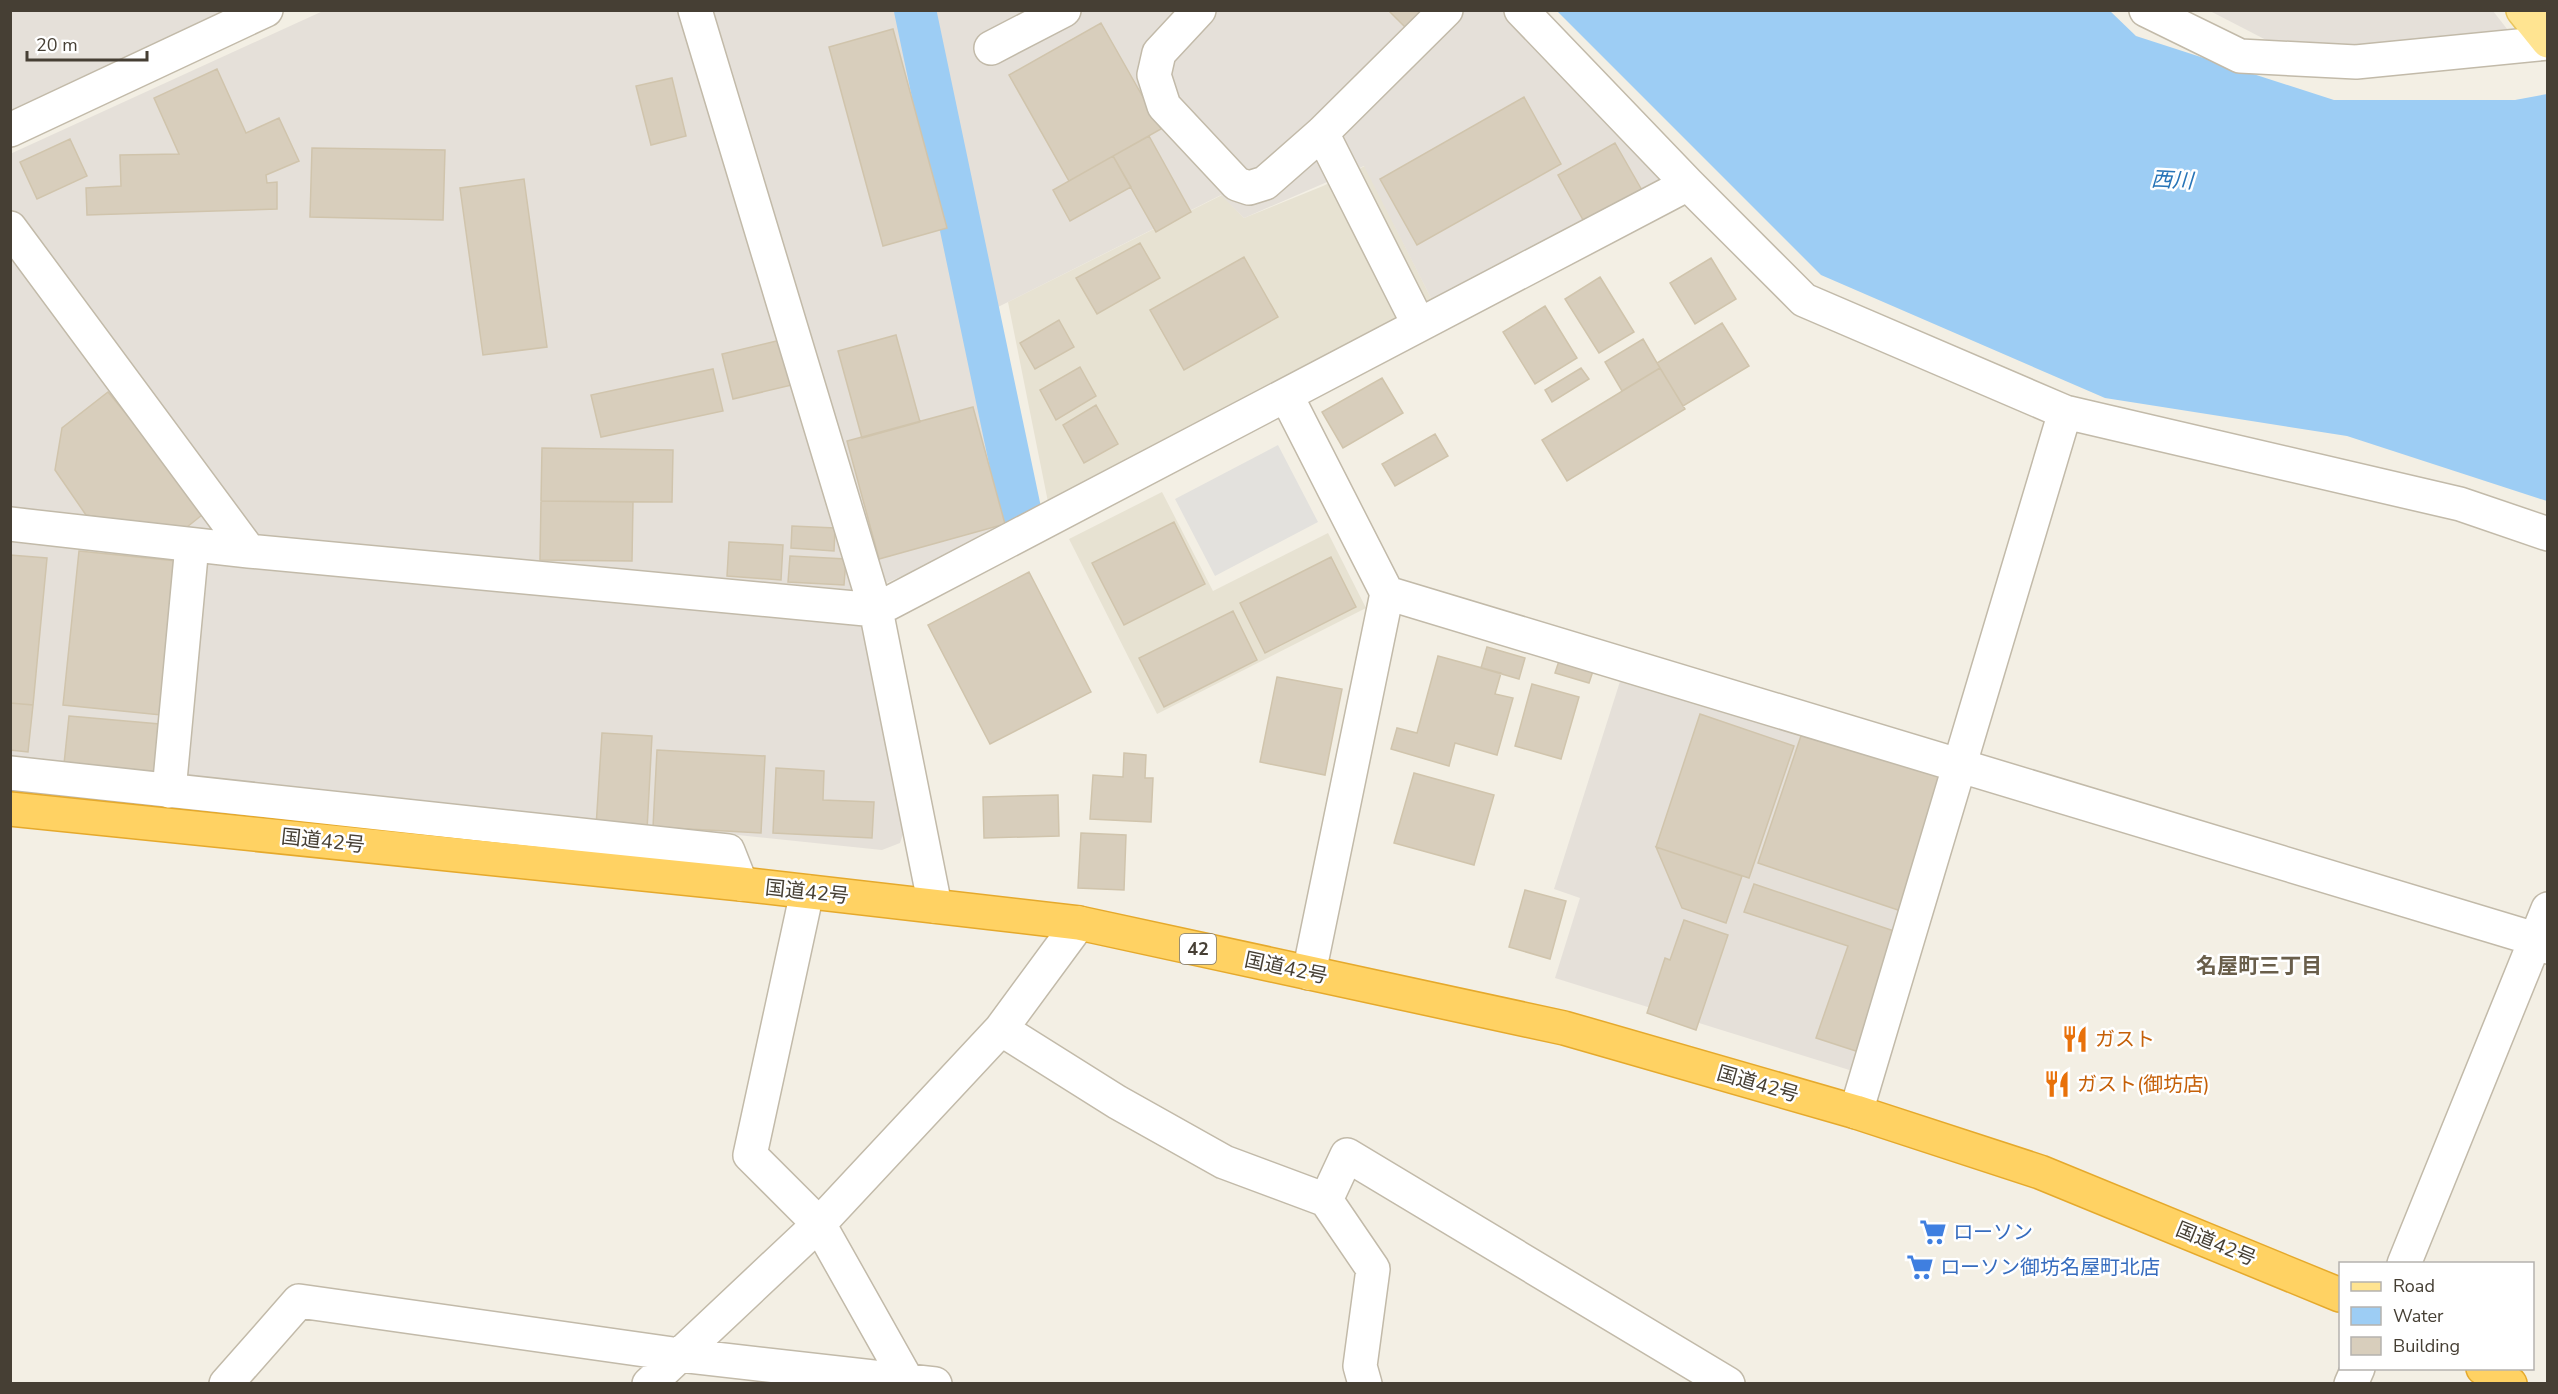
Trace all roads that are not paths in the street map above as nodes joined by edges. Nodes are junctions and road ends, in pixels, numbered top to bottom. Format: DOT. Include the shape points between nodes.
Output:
graph roads {
  1 [pos="266,10"];
  2 [pos="695,10"];
  3 [pos="1064,10"];
  4 [pos="1198,10"];
  5 [pos="1446,10"];
  6 [pos="1521,10"];
  7 [pos="2146,10"];
  8 [pos="2523,10"];
  9 [pos="2547,42"];
  10 [pos="991,48"];
  11 [pos="10,130"];
  12 [pos="1322,133"];
  13 [pos="1688,184"];
  14 [pos="10,228"];
  15 [pos="1419,325"];
  16 [pos="1286,395"];
  17 [pos="2065,411"];
  18 [pos="10,524"];
  19 [pos="2547,534"];
  20 [pos="192,545"];
  21 [pos="249,551"];
  22 [pos="1387,593"];
  23 [pos="876,610"];
  24 [pos="1960,768"];
  25 [pos="10,773"];
  26 [pos="169,790"];
  27 [pos="10,809"];
  28 [pos="741,884"];
  29 [pos="807,892"];
  30 [pos="935,906"];
  31 [pos="2547,909"];
  32 [pos="1079,923"];
  33 [pos="2541,943"];
  34 [pos="1309,972"];
  35 [pos="1001,1029"];
  36 [pos="1856,1112"];
  37 [pos="1326,1200"];
  38 [pos="819,1224"];
  39 [pos="2404,1262"];
  40 [pos="2339,1295"];
  41 [pos="680,1355"];
  42 [pos="2487,1370"];
  43 [pos="1711,1379"];
  44 [pos="917,1382"];
  45 [pos="226,1383"];
  46 [pos="649,1383"];
  47 [pos="1365,1383"];
  48 [pos="2510,1383"];
  1 -- 11 [label="street"];
  2 -- 23 [label="street"];
  3 -- 10 [label="street"];
  4 -- 12 [label="street" via="1159,53 1154,75 1164,106 1237,184 1249,188 1264,183"];
  5 -- 12 [label="street"];
  6 -- 13 [label="street"];
  7 -- 9 [label="street" via="2240,56 2356,62"];
  8 -- 9 [label="main road"];
  12 -- 15 [label="street"];
  13 -- 15 [label="street"];
  13 -- 17 [label="street" via="1804,300"];
  14 -- 21 [label="street"];
  15 -- 16 [label="street"];
  16 -- 22 [label="street"];
  16 -- 23 [label="street"];
  17 -- 19 [label="street" via="2460,504"];
  17 -- 24 [label="street"];
  18 -- 20 [label="street"];
  20 -- 21 [label="street"];
  20 -- 26 [label="street"];
  21 -- 23 [label="street"];
  22 -- 24 [label="street"];
  22 -- 34 [label="street"];
  23 -- 30 [label="street"];
  24 -- 33 [label="street"];
  24 -- 36 [label="street"];
  25 -- 26 [label="street"];
  26 -- 28 [label="street" via="728,851"];
  27 -- 28 [label="highway, 国道42号 / 42"];
  28 -- 29 [label="highway, 国道42号 / 42"];
  29 -- 30 [label="highway, 国道42号 / 42"];
  29 -- 38 [label="street" via="750,1155"];
  30 -- 32 [label="highway, 国道42号 / 42"];
  31 -- 33 [label="street"];
  32 -- 34 [label="highway, 国道42号 / 42"];
  32 -- 35 [label="street"];
  33 -- 39 [label="street"];
  34 -- 36 [label="highway, 国道42号 / 42" via="1564,1028"];
  35 -- 37 [label="street" via="1117,1102 1224,1162"];
  35 -- 38 [label="street"];
  36 -- 40 [label="highway, 国道42号 / 42" via="2040,1172"];
  37 -- 43 [label="street" via="1347,1155"];
  37 -- 47 [label="street" via="1373,1269 1360,1366"];
  38 -- 41 [label="street"];
  38 -- 44 [label="street"];
  41 -- 44 [label="street"];
  41 -- 45 [label="street" via="299,1300"];
  41 -- 46 [label="street"];
  42 -- 48 [label="highway"];
}
